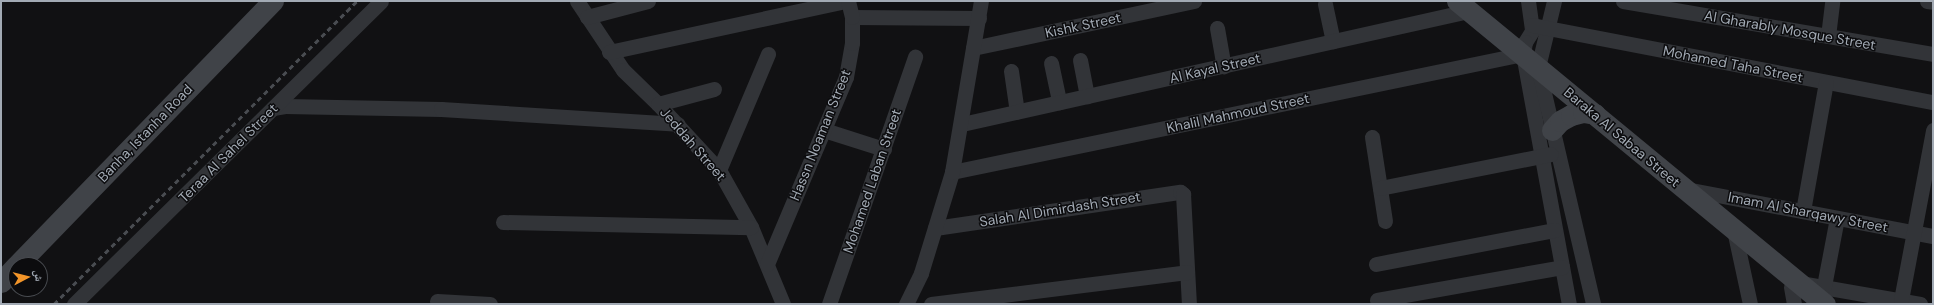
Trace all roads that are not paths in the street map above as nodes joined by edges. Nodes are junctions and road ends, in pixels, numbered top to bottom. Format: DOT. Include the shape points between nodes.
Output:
graph roads {
  1 [pos="273,1"];
  2 [pos="381,1"];
  3 [pos="577,1"];
  4 [pos="648,1"];
  5 [pos="845,1"];
  6 [pos="848,1"];
  7 [pos="981,1"];
  8 [pos="1194,1"];
  9 [pos="1528,1"];
  10 [pos="1554,1"];
  11 [pos="1623,1"];
  12 [pos="1832,1"];
  13 [pos="1927,1"];
  14 [pos="1933,2"];
  15 [pos="1324,4"];
  16 [pos="1462,6"];
  17 [pos="587,17"];
  18 [pos="852,17"];
  19 [pos="980,18"];
  20 [pos="1532,25"];
  21 [pos="1217,28"];
  22 [pos="1547,28"];
  23 [pos="1828,36"];
  24 [pos="1333,41"];
  25 [pos="973,48"];
  26 [pos="609,52"];
  27 [pos="768,54"];
  28 [pos="1933,54"];
  29 [pos="915,57"];
  30 [pos="1080,60"];
  31 [pos="1530,60"];
  32 [pos="1051,63"];
  33 [pos="1224,66"];
  34 [pos="1011,71"];
  35 [pos="1826,82"];
  36 [pos="714,90"];
  37 [pos="1087,96"];
  38 [pos="1059,102"];
  39 [pos="1933,102"];
  40 [pos="658,104"];
  41 [pos="273,108"];
  42 [pos="1017,112"];
  43 [pos="1595,114"];
  44 [pos="678,124"];
  45 [pos="962,124"];
  46 [pos="824,130"];
  47 [pos="1552,130"];
  48 [pos="1933,130"];
  49 [pos="1372,137"];
  50 [pos="884,149"];
  51 [pos="1558,152"];
  52 [pos="1542,156"];
  53 [pos="1930,166"];
  54 [pos="719,170"];
  55 [pos="952,172"];
  56 [pos="1380,188"];
  57 [pos="1683,188"];
  58 [pos="1803,211"];
  59 [pos="1837,218"];
  60 [pos="1385,221"];
  61 [pos="503,222"];
  62 [pos="751,227"];
  63 [pos="935,228"];
  64 [pos="1555,230"];
  65 [pos="1734,230"];
  66 [pos="1913,232"];
  67 [pos="1933,236"];
  68 [pos="25,257"];
  69 [pos="767,264"];
  70 [pos="1376,264"];
  71 [pos="1562,267"];
  72 [pos="1187,272"];
  73 [pos="8,275"];
  74 [pos="1,282"];
  75 [pos="1794,290"];
  76 [pos="1825,295"];
  77 [pos="1377,300"];
  78 [pos="1900,300"];
  79 [pos="437,301"];
  80 [pos="74,304"];
  81 [pos="490,304"];
  82 [pos="783,304"];
  83 [pos="829,304"];
  84 [pos="906,304"];
  85 [pos="932,304"];
  86 [pos="1189,304"];
  87 [pos="1569,304"];
  88 [pos="1593,304"];
  89 [pos="1750,304"];
  90 [pos="1920,304"];
  1 -- 68 [label="main road, Banha, Istanha Road"];
  2 -- 41 [label="street, Teraa Al Sahel Street"];
  3 -- 17 [label="street, Jeddah Street"];
  4 -- 17 [label="street"];
  5 -- 26 [label="street"];
  6 -- 18 [label="street, Hassn Noaman Street"];
  7 -- 19 [label="street"];
  8 -- 25 [label="street, Kishk Street"];
  9 -- 20 [label="street"];
  10 -- 22 [label="street"];
  11 -- 23 [label="street, Al Gharably Mosque Street"];
  12 -- 23 [label="street"];
  13 -- 14 [label="street"];
  15 -- 24 [label="street"];
  16 -- 24 [label="street, Al Kayal Street"];
  16 -- 31 [label="main road, Baraka Al Sabaa Street"];
  17 -- 26 [label="street, Jeddah Street"];
  18 -- 19 [label="street"];
  18 -- 46 [label="street, Hassn Noaman Street" via="852,43 846,77"];
  19 -- 25 [label="street"];
  20 -- 22 [label="street, Mohamed Taha Street"];
  20 -- 31 [label="street"];
  21 -- 33 [label="street"];
  22 -- 31 [label="street"];
  22 -- 35 [label="street, Mohamed Taha Street"];
  23 -- 28 [label="street, Al Gharably Mosque Street"];
  24 -- 33 [label="street, Al Kayal Street"];
  25 -- 45 [label="street"];
  26 -- 40 [label="street, Jeddah Street" via="636,85"];
  27 -- 54 [label="street"];
  29 -- 50 [label="street, Mohamed Laban Street"];
  30 -- 37 [label="street"];
  31 -- 43 [label="main road, Baraka Al Sabaa Street"];
  31 -- 47 [label="street"];
  31 -- 52 [label="street"];
  31 -- 55 [label="street, Khalil Mahmoud Street"];
  32 -- 38 [label="street"];
  33 -- 37 [label="street, Al Kayal Street"];
  34 -- 42 [label="street"];
  35 -- 39 [label="street, Mohamed Taha Street"];
  35 -- 58 [label="street"];
  36 -- 40 [label="street"];
  37 -- 38 [label="street, Al Kayal Street"];
  38 -- 42 [label="street, Al Kayal Street"];
  40 -- 44 [label="street, Jeddah Street"];
  41 -- 44 [label="street" via="285,106 441,109"];
  41 -- 80 [label="street, Teraa Al Sahel Street"];
  42 -- 45 [label="street, Al Kayal Street"];
  43 -- 47 [label="main road" via="1571,114"];
  43 -- 57 [label="main road, Baraka Al Sabaa Street"];
  44 -- 54 [label="street, Jeddah Street"];
  45 -- 55 [label="street"];
  46 -- 50 [label="street"];
  46 -- 69 [label="street, Hassn Noaman Street"];
  47 -- 51 [label="street"];
  48 -- 53 [label="street"];
  49 -- 56 [label="street"];
  50 -- 83 [label="street, Mohamed Laban Street"];
  51 -- 52 [label="street"];
  51 -- 88 [label="street"];
  52 -- 56 [label="street"];
  52 -- 64 [label="street"];
  53 -- 66 [label="street"];
  54 -- 62 [label="street, Jeddah Street"];
  55 -- 63 [label="street"];
  56 -- 60 [label="street"];
  57 -- 58 [label="street, Imam Al Sharqawy Street"];
  57 -- 65 [label="main road, Baraka Al Sabaa Street"];
  58 -- 59 [label="street, Imam Al Sharqawy Street"];
  59 -- 66 [label="street, Imam Al Sharqawy Street"];
  59 -- 76 [label="street"];
  61 -- 62 [label="street"];
  62 -- 69 [label="street, Jeddah Street"];
  63 -- 72 [label="street, Salah Al Dimirdash Street" via="1178,191 1183,194"];
  63 -- 84 [label="street" via="921,273"];
  64 -- 70 [label="street"];
  64 -- 71 [label="street"];
  65 -- 75 [label="main road, Baraka Al Sabaa Street"];
  65 -- 89 [label="street"];
  66 -- 67 [label="street, Imam Al Sharqawy Street"];
  66 -- 78 [label="street"];
  69 -- 82 [label="street, Jeddah Street"];
  71 -- 77 [label="street"];
  71 -- 87 [label="street"];
  72 -- 85 [label="street"];
  72 -- 86 [label="street"];
  73 -- 74 [label="main road, Banha, Istanha Road"];
  75 -- 76 [label="main road, Baraka Al Sabaa Street"];
  76 -- 78 [label="street"];
  78 -- 90 [label="street"];
  79 -- 81 [label="street"];
}
